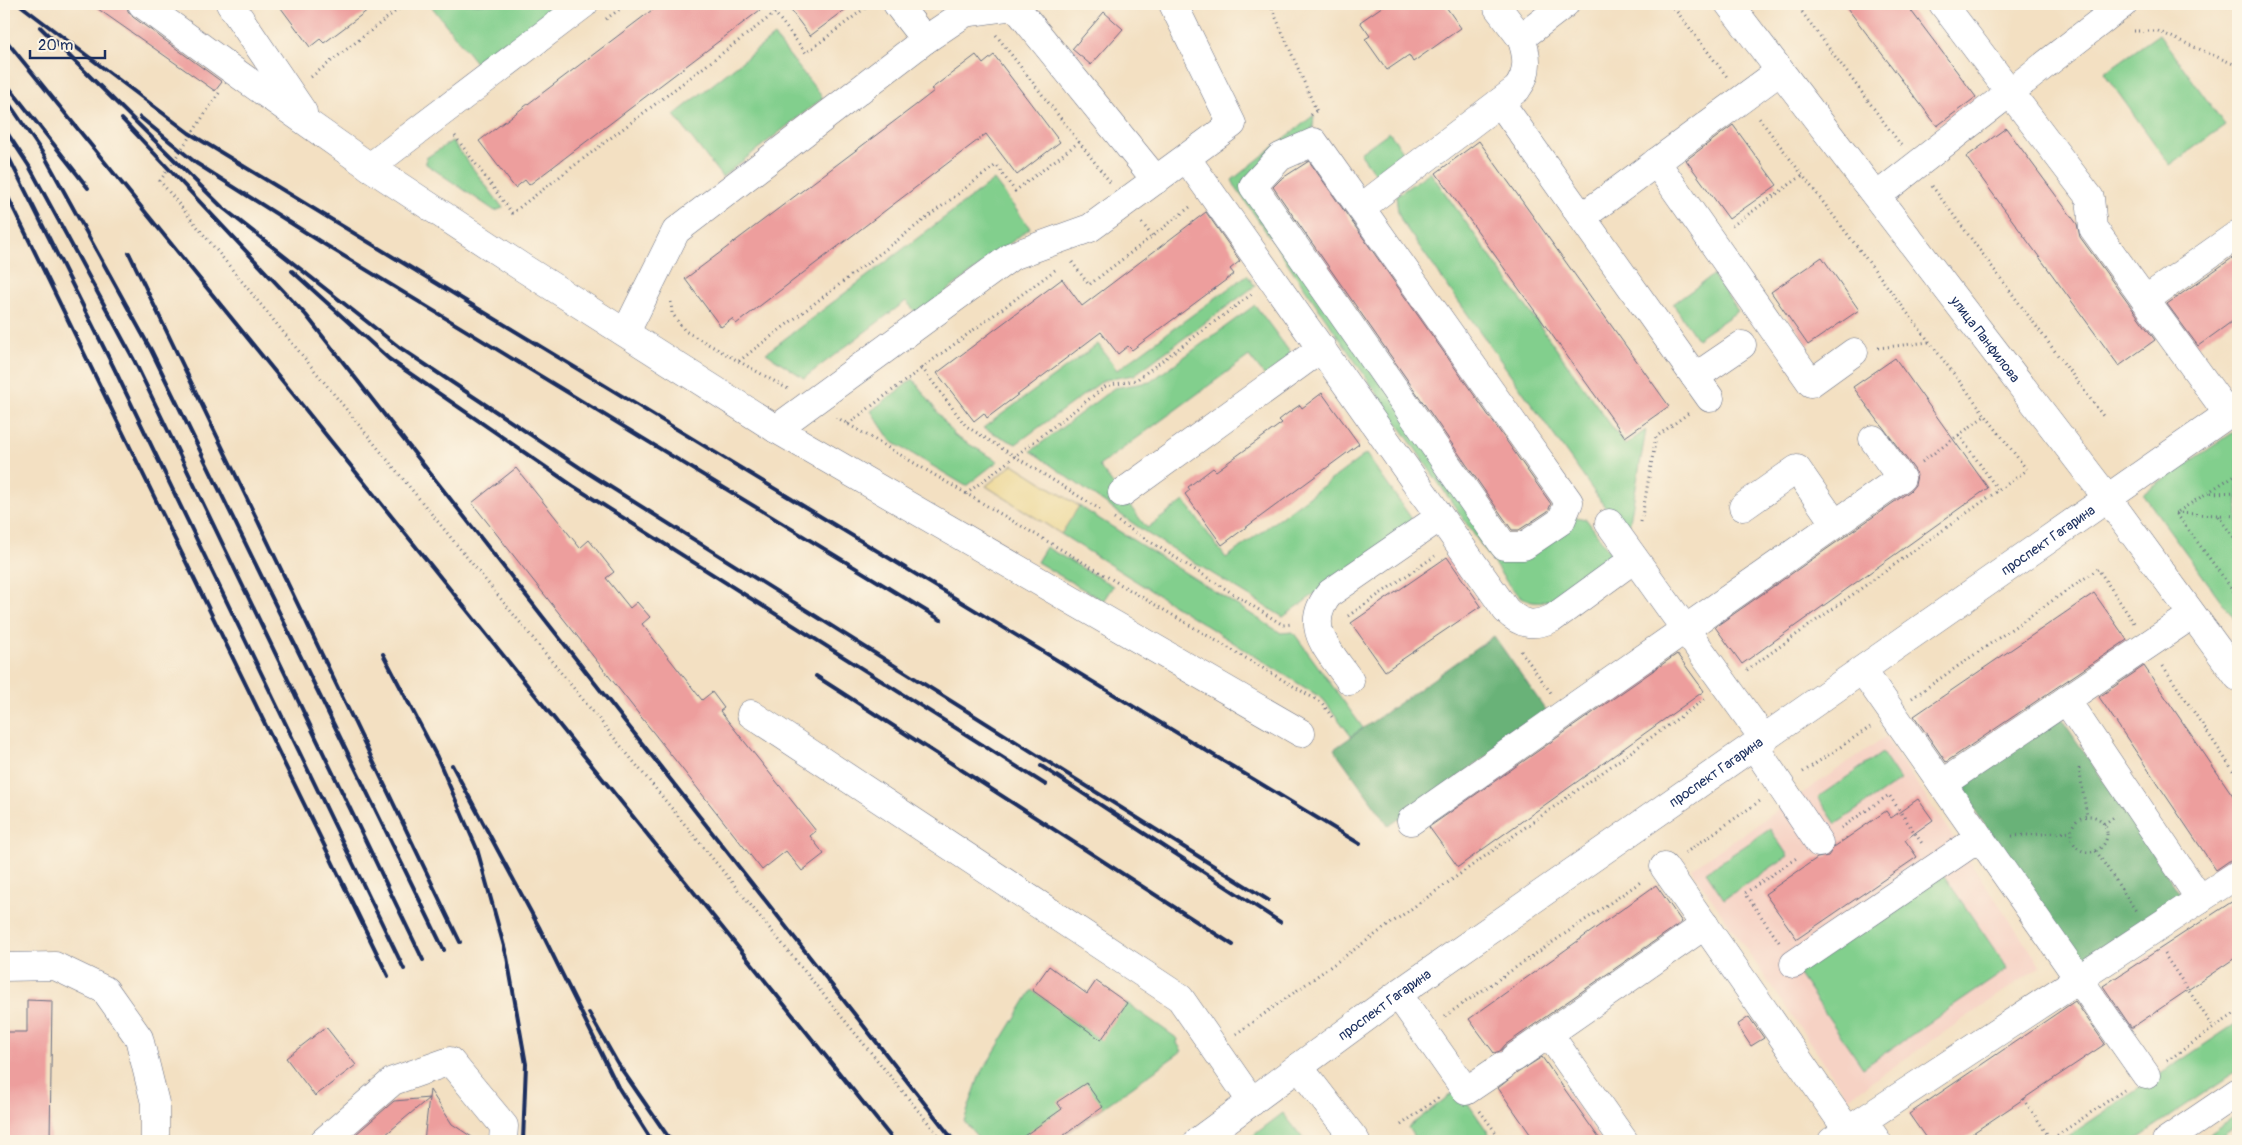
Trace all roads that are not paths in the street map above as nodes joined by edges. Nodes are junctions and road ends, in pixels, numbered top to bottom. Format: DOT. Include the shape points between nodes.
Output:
graph roads {
  1 [pos="142,4"];
  2 [pos="230,4"];
  3 [pos="897,4"];
  4 [pos="1173,4"];
  5 [pos="1565,4"];
  6 [pos="1729,4"];
  7 [pos="1943,4"];
  8 [pos="1011,6"];
  9 [pos="1498,8"];
  10 [pos="2114,11"];
  11 [pos="593,13"];
  12 [pos="1521,38"];
  13 [pos="925,40"];
  14 [pos="1780,71"];
  15 [pos="2010,92"];
  16 [pos="1500,102"];
  17 [pos="312,126"];
  18 [pos="1187,159"];
  19 [pos="1656,162"];
  20 [pos="370,167"];
  21 [pos="1156,180"];
  22 [pos="1877,196"];
  23 [pos="1362,207"];
  24 [pos="1582,217"];
  25 [pos="2238,234"];
  26 [pos="2145,300"];
  27 [pos="626,332"];
  28 [pos="1742,344"];
  29 [pos="1322,348"];
  30 [pos="1854,352"];
  31 [pos="2233,410"];
  32 [pos="776,429"];
  33 [pos="1873,439"];
  34 [pos="1122,493"];
  35 [pos="2108,499"];
  36 [pos="1743,506"];
  37 [pos="1440,517"];
  38 [pos="1609,523"];
  39 [pos="1835,524"];
  40 [pos="1634,559"];
  41 [pos="2192,615"];
  42 [pos="1685,629"];
  43 [pos="1863,671"];
  44 [pos="2238,677"];
  45 [pos="1350,681"];
  46 [pos="2066,700"];
  47 [pos="752,714"];
  48 [pos="1301,733"];
  49 [pos="1759,742"];
  50 [pos="1942,784"];
  51 [pos="1411,821"];
  52 [pos="1979,838"];
  53 [pos="1819,843"];
  54 [pos="1664,867"];
  55 [pos="2238,874"];
  56 [pos="2200,899"];
  57 [pos="1705,925"];
  58 [pos="1794,964"];
  59 [pos="4,967"];
  60 [pos="2078,979"];
  61 [pos="1398,994"];
  62 [pos="1549,1034"];
  63 [pos="1299,1067"];
  64 [pos="2146,1075"];
  65 [pos="2238,1092"];
  66 [pos="1252,1102"];
  67 [pos="1855,1134"];
  68 [pos="155,1141"];
  69 [pos="324,1141"];
  70 [pos="504,1141"];
  71 [pos="1198,1141"];
  72 [pos="1356,1141"];
  73 [pos="1624,1141"];
  74 [pos="2166,1141"];
  1 -- 17 [label="street"];
  2 -- 17 [label="street"];
  3 -- 13 [label="street"];
  4 -- 18 [label="street" via="1232,124"];
  5 -- 12 [label="street"];
  6 -- 14 [label="street, улица Панфилова"];
  7 -- 15 [label="street"];
  8 -- 13 [label="street" via="965,13"];
  8 -- 21 [label="street"];
  9 -- 12 [label="street"];
  10 -- 15 [label="street"];
  11 -- 20 [label="street"];
  12 -- 16 [label="street" via="1526,51 1524,79"];
  13 -- 27 [label="street" via="676,231"];
  14 -- 19 [label="street"];
  14 -- 22 [label="street, улица Панфилова"];
  15 -- 22 [label="street"];
  15 -- 26 [label="street" via="2090,198 2093,228"];
  16 -- 23 [label="street"];
  16 -- 24 [label="street"];
  17 -- 20 [label="street"];
  18 -- 21 [label="street"];
  18 -- 29 [label="street"];
  19 -- 24 [label="street"];
  19 -- 30 [label="street" via="1812,383"];
  20 -- 27 [label="street"];
  21 -- 32 [label="street" via="1090,228 1012,256"];
  22 -- 35 [label="street, улица Панфилова"];
  23 -- 23 [label="street" via="1314,142 1280,157 1253,186 1504,546 1524,546 1561,521 1569,502"];
  24 -- 28 [label="street" via="1701,394"];
  25 -- 26 [label="street"];
  26 -- 31 [label="street"];
  27 -- 32 [label="street"];
  29 -- 34 [label="street"];
  29 -- 37 [label="street"];
  31 -- 35 [label="street, проспект Гагарина"];
  32 -- 48 [label="street"];
  33 -- 39 [label="street" via="1901,478"];
  35 -- 41 [label="street, улица Панфилова"];
  35 -- 43 [label="street, проспект Гагарина"];
  36 -- 39 [label="street" via="1797,469"];
  37 -- 40 [label="street" via="1506,610 1515,619 1528,624 1541,624 1553,618"];
  37 -- 45 [label="street" via="1330,592 1323,601 1317,613 1320,637"];
  38 -- 40 [label="street"];
  39 -- 42 [label="street"];
  40 -- 42 [label="street"];
  41 -- 44 [label="street, улица Панфилова"];
  41 -- 46 [label="street"];
  42 -- 49 [label="street" via="1726,685"];
  42 -- 51 [label="street"];
  43 -- 49 [label="street, проспект Гагарина"];
  43 -- 50 [label="street"];
  46 -- 50 [label="street"];
  46 -- 56 [label="street"];
  47 -- 66 [label="street" via="1180,998"];
  49 -- 53 [label="street"];
  49 -- 61 [label="street, проспект Гагарина"];
  50 -- 52 [label="street"];
  52 -- 58 [label="street"];
  52 -- 60 [label="street"];
  54 -- 57 [label="street"];
  55 -- 56 [label="street"];
  56 -- 60 [label="street"];
  57 -- 62 [label="street"];
  57 -- 67 [label="street"];
  59 -- 68 [label="street" via="55,966 105,990 139,1038 155,1103"];
  60 -- 64 [label="street"];
  60 -- 67 [label="street"];
  61 -- 62 [label="street" via="1463,1086 1509,1062"];
  61 -- 63 [label="street, проспект Гагарина"];
  62 -- 73 [label="street"];
  63 -- 66 [label="street, проспект Гагарина"];
  63 -- 72 [label="street"];
  65 -- 74 [label="street"];
  66 -- 71 [label="street, проспект Гагарина"];
  69 -- 70 [label="street" via="393,1081 450,1061 504,1126"];
}
